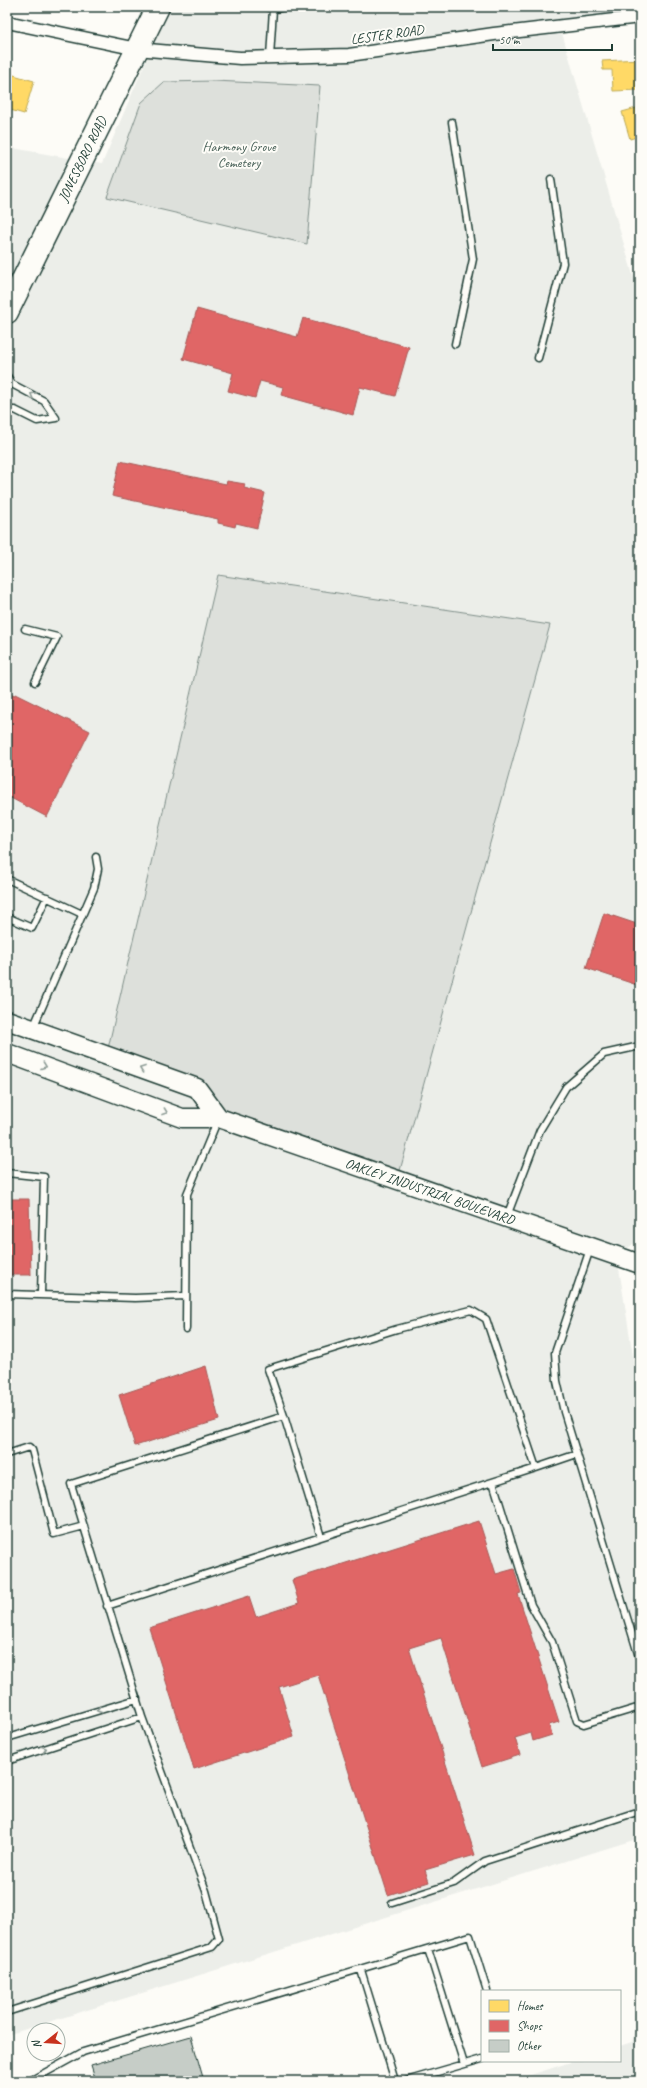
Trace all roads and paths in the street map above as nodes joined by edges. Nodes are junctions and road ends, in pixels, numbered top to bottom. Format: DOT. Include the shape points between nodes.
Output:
graph roads {
  1 [pos="158,7"];
  2 [pos="286,7"];
  3 [pos="270,8"];
  4 [pos="635,14"];
  5 [pos="7,22"];
  6 [pos="137,49"];
  7 [pos="270,57"];
  8 [pos="452,122"];
  9 [pos="551,179"];
  10 [pos="7,312"];
  11 [pos="455,344"];
  12 [pos="538,358"];
  13 [pos="7,376"];
  14 [pos="7,410"];
  15 [pos="25,630"];
  16 [pos="35,682"];
  17 [pos="96,857"];
  18 [pos="7,879"];
  19 [pos="47,897"];
  20 [pos="82,914"];
  21 [pos="7,917"];
  22 [pos="7,1020"];
  23 [pos="32,1029"];
  24 [pos="640,1046"];
  25 [pos="7,1053"];
  26 [pos="219,1118"];
  27 [pos="7,1173"];
  28 [pos="507,1218"];
  29 [pos="591,1247"];
  30 [pos="640,1264"];
  31 [pos="7,1294"];
  32 [pos="41,1294"];
  33 [pos="186,1296"];
  34 [pos="186,1329"];
  35 [pos="284,1416"];
  36 [pos="7,1454"];
  37 [pos="577,1454"];
  38 [pos="536,1468"];
  39 [pos="493,1482"];
  40 [pos="84,1526"];
  41 [pos="321,1537"];
  42 [pos="107,1606"];
  43 [pos="640,1660"];
  44 [pos="137,1699"];
  45 [pos="640,1707"];
  46 [pos="142,1717"];
  47 [pos="7,1738"];
  48 [pos="7,1761"];
  49 [pos="640,1811"];
  50 [pos="392,1903"];
  51 [pos="428,1949"];
  52 [pos="361,1970"];
  53 [pos="486,1990"];
  54 [pos="7,2012"];
  55 [pos="481,2058"];
  56 [pos="464,2064"];
  57 [pos="41,2074"];
  58 [pos="30,2081"];
  59 [pos="43,2081"];
  60 [pos="395,2081"];
  61 [pos="406,2081"];
  1 -- 6 [label="highway, JONESBORO ROAD"];
  2 -- 3 [label="lane"];
  3 -- 7 [label="lane"];
  4 -- 7 [label="street, LESTER ROAD" via="349,55"];
  5 -- 6 [label="street, LESTER ROAD"];
  6 -- 7 [label="street, LESTER ROAD" via="240,58"];
  6 -- 10 [label="highway, JONESBORO ROAD"];
  8 -- 11 [label="lane" via="473,259"];
  9 -- 12 [label="lane" via="563,263"];
  14 -- 13 [label="lane, one-way" via="15,410 37,421 56,418 44,401 12,384"];
  15 -- 16 [label="lane" via="57,637"];
  17 -- 20 [label="lane" via="98,869 94,888"];
  18 -- 19 [label="lane"];
  19 -- 20 [label="lane"];
  19 -- 21 [label="lane" via="32,928"];
  20 -- 23 [label="lane"];
  22 -- 23 [label="street"];
  26 -- 23 [label="street, one-way" via="197,1088"];
  24 -- 28 [label="lane" via="604,1054 566,1087 540,1130"];
  25 -- 26 [label="street, OAKLEY INDUSTRIAL BOULEVARD, one-way" via="182,1118"];
  26 -- 28 [label="street, OAKLEY INDUSTRIAL BOULEVARD"];
  26 -- 33 [label="lane" via="187,1194"];
  27 -- 32 [label="lane" via="44,1177"];
  28 -- 29 [label="street, OAKLEY INDUSTRIAL BOULEVARD"];
  29 -- 30 [label="street, OAKLEY INDUSTRIAL BOULEVARD"];
  29 -- 37 [label="lane" via="555,1353 557,1382"];
  31 -- 32 [label="lane"];
  32 -- 33 [label="lane" via="135,1298"];
  33 -- 34 [label="lane"];
  35 -- 38 [label="lane" via="268,1369 397,1329 471,1310 486,1319"];
  35 -- 40 [label="lane" via="71,1484"];
  35 -- 41 [label="lane"];
  36 -- 40 [label="lane" via="29,1447 32,1450 54,1534"];
  37 -- 38 [label="lane"];
  37 -- 43 [label="lane"];
  38 -- 39 [label="lane"];
  39 -- 41 [label="lane"];
  39 -- 45 [label="lane" via="531,1605 552,1642 577,1721 584,1724"];
  40 -- 42 [label="lane"];
  41 -- 42 [label="lane"];
  42 -- 44 [label="lane"];
  44 -- 46 [label="lane"];
  44 -- 47 [label="lane, one-way"];
  48 -- 46 [label="lane, one-way"];
  46 -- 54 [label="lane" via="206,1891 219,1939 212,1947"];
  49 -- 50 [label="lane" via="485,1861 454,1883"];
  51 -- 52 [label="lane"];
  51 -- 53 [label="lane" via="470,1936"];
  51 -- 56 [label="lane"];
  52 -- 57 [label="lane" via="83,2052"];
  52 -- 60 [label="lane"];
  55 -- 56 [label="lane"];
  56 -- 61 [label="lane"];
  57 -- 58 [label="lane"];
  57 -- 59 [label="lane"];
}
